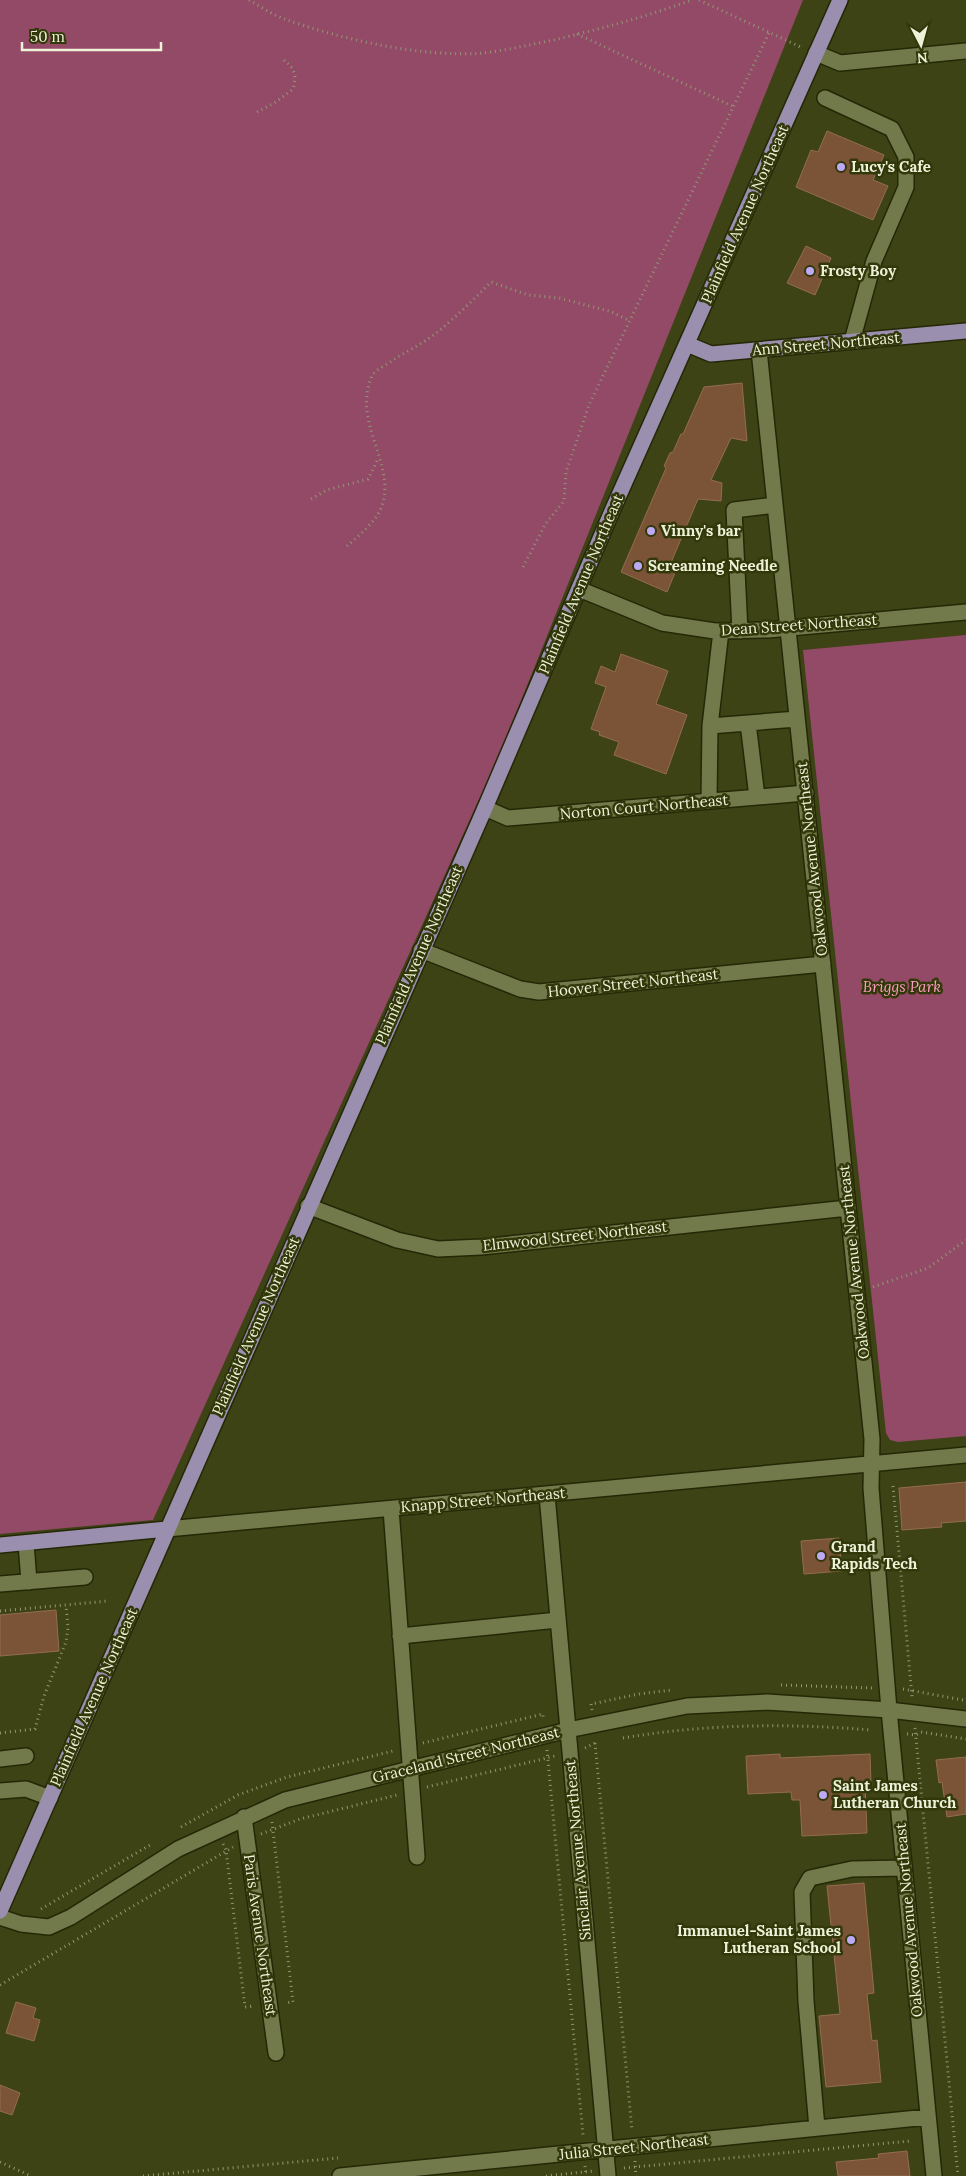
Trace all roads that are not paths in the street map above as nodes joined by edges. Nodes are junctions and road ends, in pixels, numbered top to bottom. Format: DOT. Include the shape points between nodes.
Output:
graph roads {
  1 [pos="840,0"];
  2 [pos="966,51"];
  3 [pos="816,53"];
  4 [pos="825,98"];
  5 [pos="966,331"];
  6 [pos="852,342"];
  7 [pos="688,344"];
  8 [pos="759,350"];
  9 [pos="774,505"];
  10 [pos="579,589"];
  11 [pos="966,612"];
  12 [pos="787,628"];
  13 [pos="721,631"];
  14 [pos="740,631"];
  15 [pos="797,719"];
  16 [pos="748,723"];
  17 [pos="710,726"];
  18 [pos="806,792"];
  19 [pos="757,797"];
  20 [pos="709,801"];
  21 [pos="484,808"];
  22 [pos="421,950"];
  23 [pos="823,964"];
  24 [pos="308,1206"];
  25 [pos="848,1208"];
  26 [pos="966,1455"];
  27 [pos="871,1464"];
  28 [pos="547,1494"];
  29 [pos="391,1509"];
  30 [pos="167,1529"];
  31 [pos="26,1543"];
  32 [pos="0,1545"];
  33 [pos="85,1577"];
  34 [pos="29,1582"];
  35 [pos="0,1584"];
  36 [pos="558,1620"];
  37 [pos="400,1636"];
  38 [pos="889,1710"];
  39 [pos="966,1719"];
  40 [pos="568,1730"];
  41 [pos="26,1756"];
  42 [pos="0,1759"];
  43 [pos="411,1767"];
  44 [pos="0,1791"];
  45 [pos="50,1798"];
  46 [pos="244,1817"];
  47 [pos="417,1857"];
  48 [pos="904,1868"];
  49 [pos="0,1911"];
  50 [pos="0,1917"];
  51 [pos="276,2053"];
  52 [pos="928,2116"];
  53 [pos="816,2128"];
  54 [pos="604,2150"];
  55 [pos="607,2173"];
  56 [pos="340,2176"];
  57 [pos="934,2176"];
  1 -- 3 [label="main road, Plainfield Avenue Northeast"];
  2 -- 3 [label="street" via="840,63"];
  3 -- 7 [label="main road, Plainfield Avenue Northeast"];
  4 -- 6 [label="street" via="892,129 906,157 906,187 874,261"];
  5 -- 6 [label="main road, Ann Street Northeast"];
  6 -- 8 [label="main road, Ann Street Northeast"];
  7 -- 8 [label="main road, Ann Street Northeast" via="711,354"];
  7 -- 10 [label="main road, Plainfield Avenue Northeast"];
  8 -- 9 [label="street, Oakwood Avenue Northeast"];
  9 -- 12 [label="street, Oakwood Avenue Northeast"];
  9 -- 14 [label="street" via="734,510"];
  10 -- 13 [label="street, Dean Street Northeast" via="662,623"];
  10 -- 21 [label="main road, Plainfield Avenue Northeast"];
  11 -- 12 [label="street, Dean Street Northeast"];
  12 -- 14 [label="street, Dean Street Northeast"];
  12 -- 15 [label="street, Oakwood Avenue Northeast"];
  13 -- 14 [label="street, Dean Street Northeast"];
  13 -- 17 [label="street"];
  15 -- 16 [label="street"];
  15 -- 18 [label="street, Oakwood Avenue Northeast"];
  16 -- 17 [label="street"];
  16 -- 19 [label="street"];
  17 -- 20 [label="street"];
  18 -- 19 [label="street, Norton Court Northeast"];
  18 -- 23 [label="street, Oakwood Avenue Northeast"];
  19 -- 20 [label="street, Norton Court Northeast"];
  20 -- 21 [label="street, Norton Court Northeast" via="508,818"];
  21 -- 22 [label="main road, Plainfield Avenue Northeast"];
  22 -- 23 [label="street, Hoover Street Northeast" via="520,989 539,992"];
  22 -- 24 [label="main road, Plainfield Avenue Northeast"];
  23 -- 25 [label="street, Oakwood Avenue Northeast"];
  24 -- 25 [label="street, Elmwood Street Northeast" via="398,1240 438,1249"];
  24 -- 30 [label="main road, Plainfield Avenue Northeast"];
  25 -- 27 [label="street, Oakwood Avenue Northeast" via="872,1439"];
  26 -- 27 [label="street, Knapp Street Northeast"];
  27 -- 28 [label="street, Knapp Street Northeast"];
  27 -- 38 [label="street, Oakwood Avenue Northeast" via="870,1488"];
  28 -- 29 [label="street, Knapp Street Northeast"];
  28 -- 36 [label="street, Sinclair Avenue Northeast"];
  29 -- 30 [label="street, Knapp Street Northeast"];
  29 -- 37 [label="street"];
  30 -- 31 [label="main road, Knapp Street Northeast"];
  30 -- 45 [label="main road, Plainfield Avenue Northeast"];
  31 -- 32 [label="main road, Knapp Street Northeast"];
  31 -- 34 [label="street"];
  33 -- 34 [label="street"];
  34 -- 35 [label="street"];
  36 -- 37 [label="street"];
  36 -- 40 [label="street, Sinclair Avenue Northeast"];
  37 -- 43 [label="street"];
  38 -- 39 [label="street, Graceland Street Northeast"];
  38 -- 40 [label="street, Graceland Street Northeast" via="766,1702 687,1706"];
  38 -- 48 [label="street, Oakwood Avenue Northeast"];
  40 -- 43 [label="street, Graceland Street Northeast"];
  40 -- 54 [label="street, Sinclair Avenue Northeast"];
  41 -- 42 [label="street"];
  43 -- 46 [label="street, Graceland Street Northeast" via="285,1800"];
  43 -- 47 [label="street"];
  44 -- 45 [label="street" via="26,1789"];
  45 -- 49 [label="main road, Plainfield Avenue Northeast"];
  46 -- 50 [label="street, Graceland Street Northeast" via="178,1849 71,1917 49,1927 21,1924"];
  46 -- 51 [label="street, Paris Avenue Northeast"];
  48 -- 52 [label="street, Oakwood Avenue Northeast"];
  48 -- 53 [label="street" via="852,1869 810,1878 802,1892"];
  52 -- 53 [label="street, Julia Street Northeast"];
  52 -- 57 [label="street, Oakwood Avenue Northeast"];
  53 -- 54 [label="street, Julia Street Northeast"];
  54 -- 55 [label="street, Sinclair Avenue Northeast"];
  54 -- 56 [label="street, Julia Street Northeast"];
}
